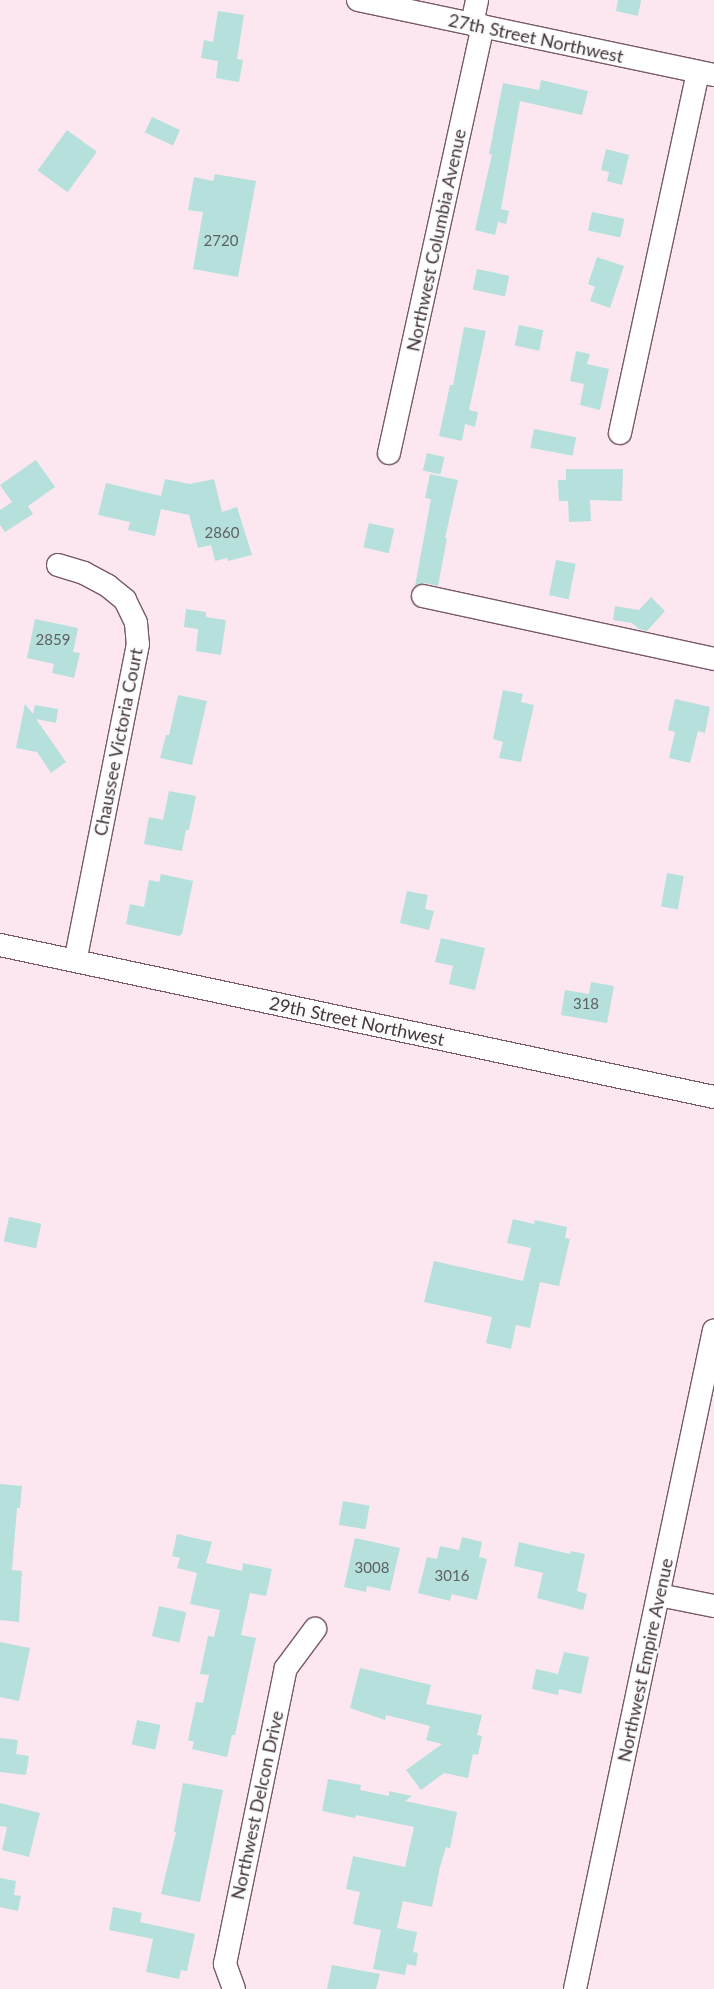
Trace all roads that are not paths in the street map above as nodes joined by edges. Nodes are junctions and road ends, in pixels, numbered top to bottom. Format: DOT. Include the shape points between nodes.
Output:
graph roads {
  1 [pos="358,0"];
  2 [pos="478,0"];
  3 [pos="477,25"];
  4 [pos="706,74"];
  5 [pos="620,433"];
  6 [pos="389,453"];
  7 [pos="58,565"];
  8 [pos="423,596"];
  9 [pos="714,659"];
  10 [pos="0,945"];
  11 [pos="75,961"];
  12 [pos="714,1097"];
  13 [pos="714,1330"];
  14 [pos="659,1595"];
  15 [pos="714,1606"];
  16 [pos="315,1629"];
  17 [pos="234,1989"];
  18 [pos="575,1989"];
  1 -- 3 [label="street, 27th Street Northwest"];
  2 -- 3 [label="street, Northwest Columbia Avenue"];
  3 -- 4 [label="street, 27th Street Northwest"];
  3 -- 6 [label="street, Northwest Columbia Avenue"];
  4 -- 5 [label="street"];
  7 -- 11 [label="street, Chaussee Victoria Court" via="84,573 108,586 124,600 136,623 138,644"];
  8 -- 9 [label="street"];
  10 -- 11 [label="street, 29th Street Northwest"];
  11 -- 12 [label="street, 29th Street Northwest"];
  13 -- 14 [label="street, Northwest Empire Avenue"];
  14 -- 15 [label="street"];
  14 -- 18 [label="street, Northwest Empire Avenue"];
  16 -- 17 [label="street, Northwest Delcon Drive" via="286,1668 225,1964"];
}
